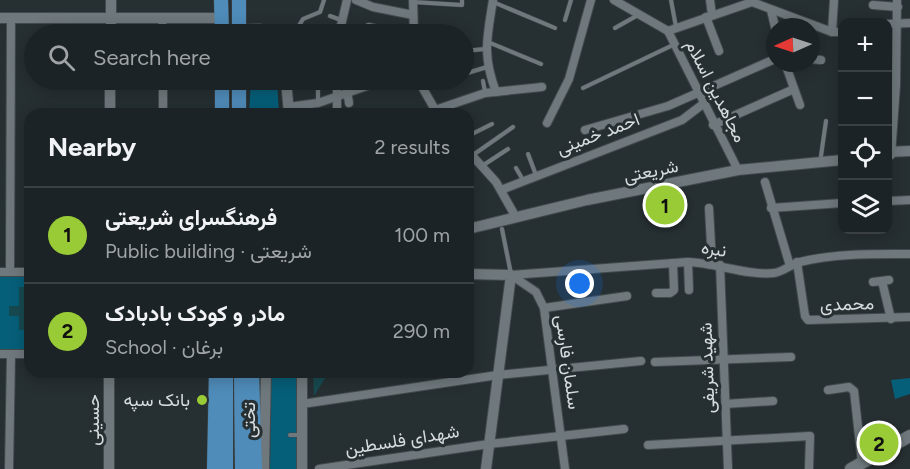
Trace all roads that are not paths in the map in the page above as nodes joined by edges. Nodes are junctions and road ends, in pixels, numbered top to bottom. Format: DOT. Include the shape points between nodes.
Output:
graph roads {
  1 [pos="111,0"];
  2 [pos="221,0"];
  3 [pos="239,0"];
  4 [pos="324,0"];
  5 [pos="347,0"];
  6 [pos="356,0"];
  7 [pos="462,0"];
  8 [pos="571,0"];
  9 [pos="591,0"];
  10 [pos="614,0"];
  11 [pos="671,0"];
  12 [pos="710,0"];
  13 [pos="834,0"];
  14 [pos="413,1"];
  15 [pos="493,1"];
  16 [pos="757,2"];
  17 [pos="897,3"];
  18 [pos="733,4"];
  19 [pos="873,5"];
  20 [pos="771,10"];
  21 [pos="639,14"];
  22 [pos="413,15"];
  23 [pos="330,16"];
  24 [pos="709,16"];
  25 [pos="6,18"];
  26 [pos="111,18"];
  27 [pos="162,18"];
  28 [pos="222,18"];
  29 [pos="773,18"];
  30 [pos="565,20"];
  31 [pos="341,21"];
  32 [pos="910,23"];
  33 [pos="111,24"];
  34 [pos="162,24"];
  35 [pos="222,24"];
  36 [pos="239,24"];
  37 [pos="300,24"];
  38 [pos="341,24"];
  39 [pos="413,24"];
  40 [pos="892,24"];
  41 [pos="555,28"];
  42 [pos="615,28"];
  43 [pos="672,29"];
  44 [pos="832,32"];
  45 [pos="838,32"];
  46 [pos="674,45"];
  47 [pos="486,46"];
  48 [pos="474,49"];
  49 [pos="719,51"];
  50 [pos="766,63"];
  51 [pos="541,64"];
  52 [pos="487,67"];
  53 [pos="474,71"];
  54 [pos="788,72"];
  55 [pos="483,81"];
  56 [pos="542,87"];
  57 [pos="584,88"];
  58 [pos="794,89"];
  59 [pos="111,90"];
  60 [pos="163,90"];
  61 [pos="222,90"];
  62 [pos="239,90"];
  63 [pos="287,90"];
  64 [pos="318,90"];
  65 [pos="337,90"];
  66 [pos="351,90"];
  67 [pos="424,90"];
  68 [pos="347,91"];
  69 [pos="496,92"];
  70 [pos="485,93"];
  71 [pos="698,94"];
  72 [pos="337,95"];
  73 [pos="318,102"];
  74 [pos="349,103"];
  75 [pos="703,105"];
  76 [pos="800,105"];
  77 [pos="110,108"];
  78 [pos="163,108"];
  79 [pos="222,108"];
  80 [pos="239,108"];
  81 [pos="288,108"];
  82 [pos="296,108"];
  83 [pos="337,108"];
  84 [pos="433,108"];
  85 [pos="448,108"];
  86 [pos="826,121"];
  87 [pos="547,123"];
  88 [pos="492,124"];
  89 [pos="713,125"];
  90 [pos="513,127"];
  91 [pos="585,130"];
  92 [pos="474,133"];
  93 [pos="508,148"];
  94 [pos="474,151"];
  95 [pos="910,151"];
  96 [pos="528,154"];
  97 [pos="892,154"];
  98 [pos="838,155"];
  99 [pos="892,155"];
  100 [pos="821,156"];
  101 [pos="910,156"];
  102 [pos="474,157"];
  103 [pos="838,160"];
  104 [pos="482,166"];
  105 [pos="516,168"];
  106 [pos="737,168"];
  107 [pos="536,175"];
  108 [pos="523,180"];
  109 [pos="765,182"];
  110 [pos="501,190"];
  111 [pos="910,200"];
  112 [pos="892,201"];
  113 [pos="838,203"];
  114 [pos="709,208"];
  115 [pos="771,208"];
  116 [pos="513,212"];
  117 [pos="474,221"];
  118 [pos="474,228"];
  119 [pos="502,229"];
  120 [pos="910,254"];
  121 [pos="688,262"];
  122 [pos="673,263"];
  123 [pos="716,264"];
  124 [pos="793,264"];
  125 [pos="0,272"];
  126 [pos="10,272"];
  127 [pos="24,272"];
  128 [pos="474,274"];
  129 [pos="511,275"];
  130 [pos="881,281"];
  131 [pos="689,290"];
  132 [pos="656,293"];
  133 [pos="627,296"];
  134 [pos="544,308"];
  135 [pos="910,317"];
  136 [pos="891,319"];
  137 [pos="0,354"];
  138 [pos="11,354"];
  139 [pos="24,354"];
  140 [pos="791,357"];
  141 [pos="723,359"];
  142 [pos="641,361"];
  143 [pos="654,362"];
  144 [pos="552,370"];
  145 [pos="498,375"];
  146 [pos="109,378"];
  147 [pos="216,378"];
  148 [pos="226,378"];
  149 [pos="241,378"];
  150 [pos="252,378"];
  151 [pos="266,378"];
  152 [pos="302,378"];
  153 [pos="828,390"];
  154 [pos="773,401"];
  155 [pos="302,404"];
  156 [pos="725,404"];
  157 [pos="624,429"];
  158 [pos="290,435"];
  159 [pos="302,435"];
  160 [pos="561,436"];
  161 [pos="910,436"];
  162 [pos="726,440"];
  163 [pos="489,444"];
  164 [pos="648,445"];
  165 [pos="857,466"];
  166 [pos="9,469"];
  167 [pos="109,469"];
  168 [pos="214,469"];
  169 [pos="226,469"];
  170 [pos="242,469"];
  171 [pos="255,469"];
  172 [pos="264,469"];
  173 [pos="302,469"];
  174 [pos="319,469"];
  175 [pos="486,469"];
  176 [pos="565,469"];
  177 [pos="728,469"];
  178 [pos="809,469"];
  1 -- 26 [label="street"];
  2 -- 28 [label="main road"];
  3 -- 36 [label="main road"];
  4 -- 37 [label="lane" via="320,12"];
  5 -- 31 [label="street"];
  6 -- 22 [label="street"];
  7 -- 14 [label="lane" via="462,5"];
  8 -- 30 [label="lane"];
  9 -- 87 [label="street" via="569,79"];
  10 -- 21 [label="street"];
  11 -- 43 [label="lane"];
  12 -- 24 [label="street"];
  13 -- 44 [label="street"];
  14 -- 22 [label="street"];
  15 -- 41 [label="lane"];
  15 -- 47 [label="street"];
  16 -- 18 [label="street"];
  16 -- 20 [label="street"];
  17 -- 19 [label="street"];
  17 -- 40 [label="street"];
  18 -- 24 [label="street"];
  20 -- 29 [label="street"];
  20 -- 44 [label="street"];
  21 -- 42 [label="lane"];
  21 -- 43 [label="street"];
  22 -- 39 [label="street"];
  23 -- 31 [label="lane"];
  24 -- 43 [label="street"];
  24 -- 49 [label="street"];
  25 -- 26 [label="street"];
  25 -- 126 [label="street"];
  26 -- 27 [label="street"];
  26 -- 33 [label="street"];
  27 -- 28 [label="street"];
  27 -- 34 [label="street"];
  28 -- 35 [label="main road"];
  31 -- 38 [label="street"];
  32 -- 40 [label="street"];
  43 -- 46 [label="street, مجاهدین اسلام"];
  44 -- 45 [label="street"];
  46 -- 57 [label="lane"];
  46 -- 71 [label="street, مجاهدین اسلام"];
  47 -- 48 [label="lane"];
  47 -- 51 [label="lane"];
  47 -- 52 [label="street"];
  50 -- 71 [label="street"];
  52 -- 53 [label="lane"];
  52 -- 69 [label="street"];
  54 -- 58 [label="street"];
  55 -- 70 [label="lane"];
  56 -- 69 [label="street"];
  58 -- 76 [label="street"];
  58 -- 89 [label="street"];
  59 -- 77 [label="street"];
  60 -- 78 [label="street"];
  61 -- 79 [label="main road"];
  62 -- 80 [label="main road"];
  63 -- 81 [label="street"];
  64 -- 73 [label="lane"];
  65 -- 72 [label="street"];
  66 -- 68 [label="street"];
  67 -- 84 [label="street"];
  68 -- 72 [label="street"];
  68 -- 74 [label="street"];
  69 -- 70 [label="street"];
  70 -- 85 [label="street"];
  71 -- 75 [label="street, مجاهدین اسلام"];
  71 -- 91 [label="street"];
  72 -- 73 [label="street"];
  72 -- 83 [label="street"];
  73 -- 82 [label="street"];
  75 -- 89 [label="street, مجاهدین اسلام"];
  75 -- 107 [label="street, احمد خمینی" via="682,120"];
  86 -- 100 [label="lane"];
  88 -- 92 [label="lane"];
  89 -- 106 [label="street, مجاهدین اسلام"];
  90 -- 94 [label="lane"];
  93 -- 104 [label="lane"];
  95 -- 97 [label="street"];
  96 -- 107 [label="lane"];
  98 -- 100 [label="street, شریعتی"];
  99 -- 101 [label="street"];
  100 -- 106 [label="street, شریعتی"];
  102 -- 104 [label="street"];
  103 -- 106 [label="street, شریعتی"];
  104 -- 110 [label="street"];
  105 -- 108 [label="lane"];
  106 -- 116 [label="street, شریعتی"];
  106 -- 118 [label="street, شریعتی"];
  107 -- 108 [label="street, احمد خمینی"];
  108 -- 110 [label="street, احمد خمینی"];
  109 -- 115 [label="street"];
  110 -- 116 [label="street"];
  111 -- 112 [label="street"];
  113 -- 115 [label="street"];
  114 -- 123 [label="street, شهید شریفی"];
  115 -- 124 [label="street"];
  116 -- 117 [label="street, شریعتی"];
  119 -- 129 [label="lane"];
  120 -- 124 [label="street, نبره" via="856,254"];
  121 -- 122 [label="street, نبره"];
  121 -- 123 [label="street, نبره"];
  121 -- 131 [label="street"];
  122 -- 129 [label="street, نبره"];
  122 -- 132 [label="street" via="674,290"];
  123 -- 124 [label="street, نبره" via="735,270 775,273"];
  123 -- 141 [label="street, شهید شریفی"];
  124 -- 136 [label="street, محمدی" via="808,320"];
  125 -- 126 [label="street"];
  126 -- 127 [label="street"];
  128 -- 129 [label="street"];
  129 -- 134 [label="street, سلمان فارسی" via="537,292"];
  129 -- 145 [label="street"];
  130 -- 136 [label="street"];
  133 -- 134 [label="street"];
  134 -- 144 [label="street, سلمان فارسی"];
  135 -- 136 [label="street, محمدی"];
  137 -- 138 [label="street"];
  138 -- 139 [label="street"];
  138 -- 166 [label="street"];
  140 -- 141 [label="street"];
  141 -- 143 [label="street"];
  141 -- 156 [label="street, شهید شریفی"];
  142 -- 144 [label="street"];
  144 -- 145 [label="street"];
  144 -- 160 [label="street, سلمان فارسی"];
  145 -- 155 [label="street"];
  145 -- 163 [label="street"];
  146 -- 167 [label="street, حسینی"];
  147 -- 168 [label="main road"];
  148 -- 169 [label="main road"];
  149 -- 170 [label="main road"];
  150 -- 171 [label="main road"];
  151 -- 172 [label="street, تختی"];
  152 -- 155 [label="street"];
  153 -- 165 [label="street" via="849,387 854,391"];
  154 -- 156 [label="street"];
  155 -- 159 [label="street"];
  156 -- 162 [label="street, شهید شریفی"];
  157 -- 160 [label="street, شهدای فلسطین"];
  158 -- 159 [label="lane"];
  159 -- 173 [label="street"];
  160 -- 163 [label="street, شهدای فلسطین"];
  160 -- 176 [label="street, سلمان فارسی"];
  161 -- 165 [label="main road"];
  162 -- 164 [label="street"];
  162 -- 177 [label="street, شهید شریفی"];
  162 -- 178 [label="street" via="810,436"];
  163 -- 174 [label="street, شهدای فلسطین"];
  163 -- 175 [label="street"];
}
